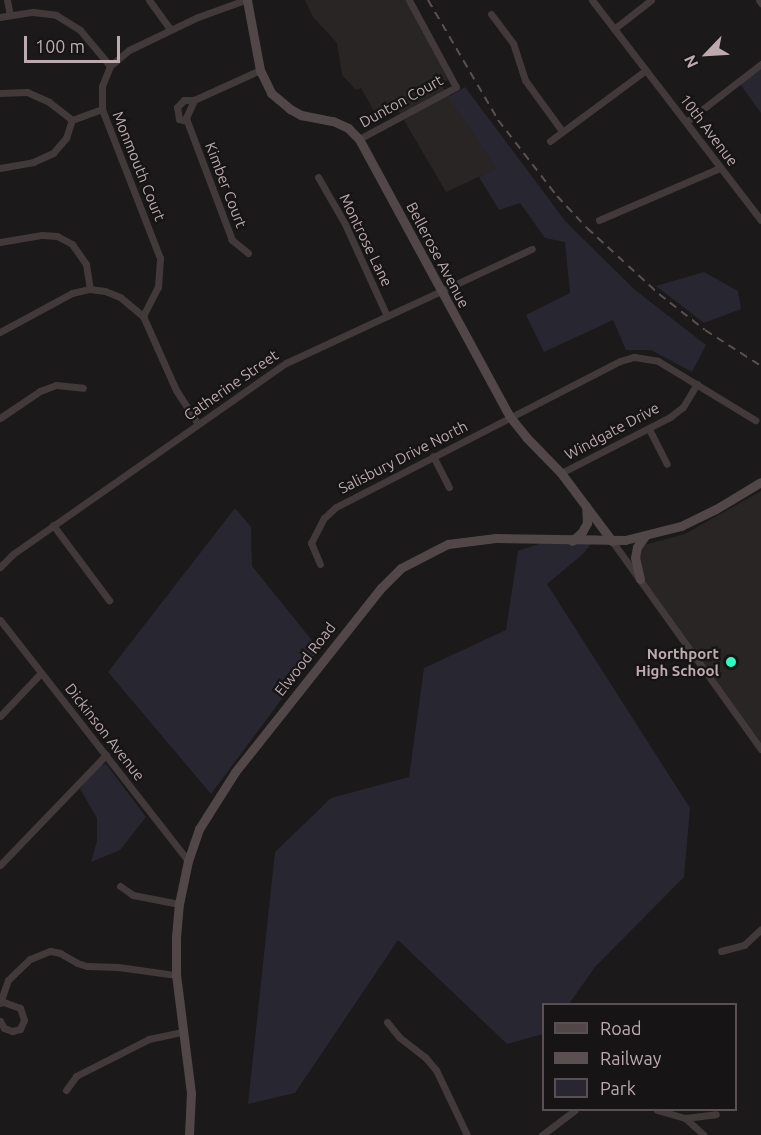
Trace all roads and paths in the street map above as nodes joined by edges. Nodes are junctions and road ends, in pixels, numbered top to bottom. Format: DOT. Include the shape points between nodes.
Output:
graph roads {
  1 [pos="7,0"];
  2 [pos="149,0"];
  3 [pos="246,0"];
  4 [pos="409,0"];
  5 [pos="592,0"];
  6 [pos="651,0"];
  7 [pos="490,14"];
  8 [pos="10,15"];
  9 [pos="0,17"];
  10 [pos="170,29"];
  11 [pos="614,29"];
  12 [pos="761,64"];
  13 [pos="110,66"];
  14 [pos="260,70"];
  15 [pos="646,70"];
  16 [pos="0,93"];
  17 [pos="194,100"];
  18 [pos="102,109"];
  19 [pos="72,120"];
  20 [pos="187,122"];
  21 [pos="686,122"];
  22 [pos="562,130"];
  23 [pos="359,139"];
  24 [pos="550,141"];
  25 [pos="0,168"];
  26 [pos="720,168"];
  27 [pos="318,177"];
  28 [pos="599,220"];
  29 [pos="761,220"];
  30 [pos="0,242"];
  31 [pos="532,249"];
  32 [pos="248,253"];
  33 [pos="90,289"];
  34 [pos="441,293"];
  35 [pos="143,316"];
  36 [pos="387,316"];
  37 [pos="0,332"];
  38 [pos="697,384"];
  39 [pos="82,388"];
  40 [pos="510,417"];
  41 [pos="0,418"];
  42 [pos="755,420"];
  43 [pos="198,424"];
  44 [pos="649,429"];
  45 [pos="433,456"];
  46 [pos="668,464"];
  47 [pos="561,473"];
  48 [pos="761,482"];
  49 [pos="449,488"];
  50 [pos="586,506"];
  51 [pos="53,525"];
  52 [pos="645,536"];
  53 [pos="572,541"];
  54 [pos="612,541"];
  55 [pos="320,564"];
  56 [pos="0,567"];
  57 [pos="640,579"];
  58 [pos="109,600"];
  59 [pos="0,620"];
  60 [pos="41,673"];
  61 [pos="0,716"];
  62 [pos="761,749"];
  63 [pos="106,755"];
  64 [pos="188,861"];
  65 [pos="0,865"];
  66 [pos="120,886"];
  67 [pos="179,904"];
  68 [pos="761,929"];
  69 [pos="722,951"];
  70 [pos="176,975"];
  71 [pos="0,1002"];
  72 [pos="0,1021"];
  73 [pos="387,1022"];
  74 [pos="182,1032"];
  75 [pos="66,1090"];
  76 [pos="574,1111"];
  77 [pos="660,1111"];
  78 [pos="716,1114"];
  79 [pos="685,1118"];
  80 [pos="189,1135"];
  81 [pos="467,1135"];
  82 [pos="542,1135"];
  83 [pos="704,1135"];
  1 -- 8 [label="street"];
  2 -- 10 [label="street"];
  3 -- 10 [label="street"];
  3 -- 14 [label="main road, Bellerose Avenue"];
  4 -- 23 [label="street, Dunton Court" via="456,87"];
  5 -- 11 [label="street, 10th Avenue"];
  6 -- 11 [label="street"];
  7 -- 22 [label="street" via="513,44 525,81"];
  8 -- 9 [label="street"];
  8 -- 13 [label="street" via="44,13 68,21"];
  10 -- 13 [label="street" via="129,50"];
  11 -- 15 [label="street, 10th Avenue"];
  12 -- 21 [label="street"];
  13 -- 18 [label="street, Monmouth Court" via="102,86"];
  14 -- 17 [label="street, Kimber Court"];
  14 -- 23 [label="main road, Bellerose Avenue" via="271,93 284,105 301,115 333,121"];
  15 -- 21 [label="street, 10th Avenue"];
  15 -- 22 [label="street"];
  16 -- 19 [label="street" via="27,92 49,102"];
  17 -- 20 [label="street"];
  17 -- 20 [label="street, Kimber Court" via="183,100 177,107 179,119"];
  18 -- 19 [label="street"];
  18 -- 35 [label="street, Monmouth Court" via="160,258 158,288"];
  19 -- 25 [label="street" via="66,138 52,153 33,162"];
  20 -- 32 [label="street, Kimber Court" via="232,240"];
  21 -- 26 [label="street, 10th Avenue"];
  22 -- 24 [label="street"];
  23 -- 34 [label="main road, Bellerose Avenue"];
  26 -- 28 [label="street"];
  26 -- 29 [label="street, 10th Avenue"];
  27 -- 36 [label="street, Montrose Lane" via="345,224"];
  30 -- 33 [label="street" via="57,236 72,244 86,264"];
  31 -- 34 [label="street, Catherine Street"];
  33 -- 35 [label="street" via="120,297"];
  33 -- 37 [label="street" via="72,293"];
  34 -- 36 [label="street, Catherine Street"];
  34 -- 40 [label="main road, Bellerose Avenue"];
  35 -- 43 [label="street" via="176,390"];
  36 -- 43 [label="street, Catherine Street" via="286,363"];
  38 -- 40 [label="street, Salisbury Drive North" via="658,361 634,357 608,366"];
  38 -- 42 [label="street, Salisbury Drive North"];
  38 -- 44 [label="street, Windgate Drive" via="683,407"];
  39 -- 41 [label="street" via="56,386"];
  40 -- 45 [label="street, Salisbury Drive North"];
  40 -- 47 [label="main road, Bellerose Avenue"];
  43 -- 51 [label="street, Catherine Street"];
  44 -- 46 [label="street"];
  44 -- 47 [label="street, Windgate Drive"];
  45 -- 49 [label="street"];
  45 -- 55 [label="street, Salisbury Drive North" via="350,498 324,518 311,543"];
  47 -- 50 [label="main road, Bellerose Avenue"];
  48 -- 52 [label="main road, Elwood Road" via="681,526"];
  50 -- 53 [label="main road" via="587,523"];
  50 -- 54 [label="main road, Bellerose Avenue"];
  51 -- 56 [label="street, Catherine Street"];
  51 -- 58 [label="street"];
  52 -- 54 [label="main road, Elwood Road"];
  52 -- 57 [label="main road" via="635,558"];
  53 -- 54 [label="main road, Elwood Road"];
  53 -- 64 [label="main road, Elwood Road" via="496,538 456,542 401,568 363,609 235,772 199,829"];
  54 -- 57 [label="street"];
  57 -- 62 [label="street"];
  59 -- 60 [label="street, Dickinson Avenue"];
  60 -- 61 [label="street"];
  60 -- 63 [label="street, Dickinson Avenue"];
  63 -- 64 [label="street, Dickinson Avenue"];
  63 -- 65 [label="street"];
  64 -- 67 [label="main road, Elwood Road"];
  66 -- 67 [label="street" via="133,895"];
  67 -- 70 [label="main road, Elwood Road"];
  68 -- 69 [label="street" via="744,945"];
  70 -- 71 [label="street" via="87,966 50,951 30,959 8,980"];
  70 -- 74 [label="main road, Elwood Road"];
  71 -- 72 [label="street" via="20,1008 24,1020 20,1029 12,1031"];
  73 -- 81 [label="street" via="436,1070"];
  74 -- 75 [label="street" via="149,1039 128,1049 76,1076"];
  74 -- 80 [label="main road, Elwood Road" via="191,1093"];
  76 -- 82 [label="street"];
  77 -- 79 [label="street"];
  78 -- 79 [label="street"];
  79 -- 83 [label="street"];
}
